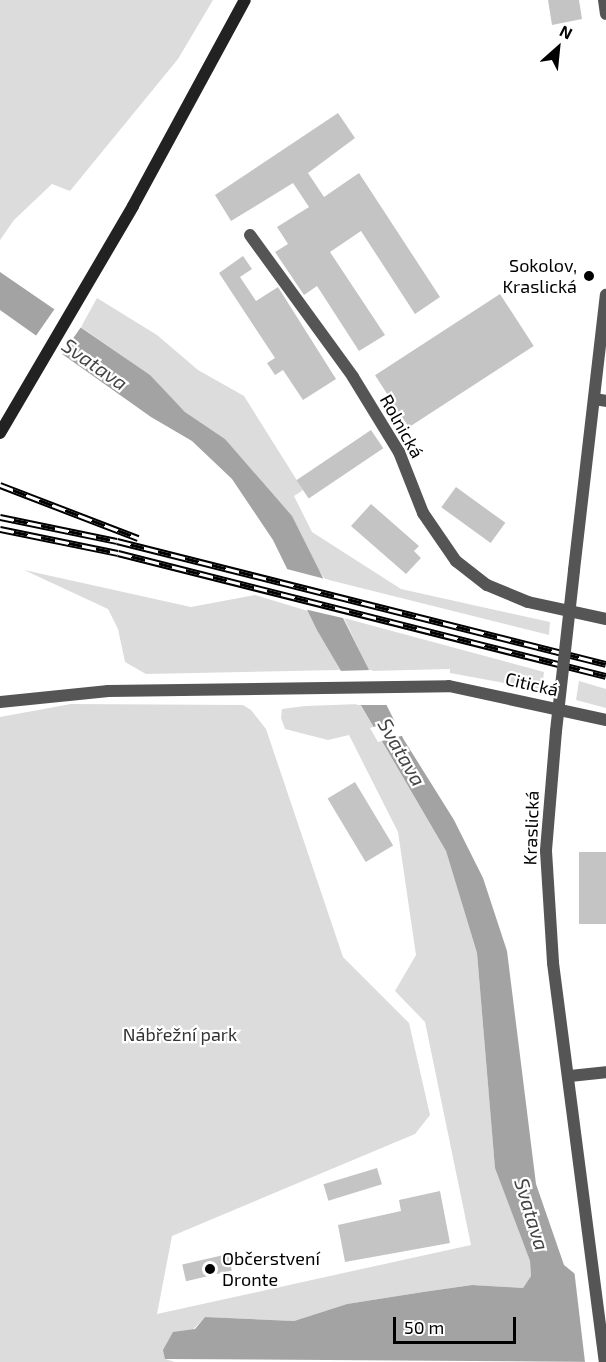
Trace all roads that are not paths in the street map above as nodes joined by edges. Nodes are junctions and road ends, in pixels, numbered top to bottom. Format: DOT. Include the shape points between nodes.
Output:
graph roads {
  1 [pos="245,0"];
  2 [pos="604,0"];
  3 [pos="606,14"];
  4 [pos="250,235"];
  5 [pos="606,295"];
  6 [pos="600,400"];
  7 [pos="0,433"];
  8 [pos="606,619"];
  9 [pos="0,702"];
  10 [pos="606,720"];
  11 [pos="606,1072"];
  12 [pos="570,1076"];
  13 [pos="605,1362"];
  1 -- 7 [label="main road" via="133,206"];
  2 -- 3 [label="street"];
  4 -- 8 [label="street, Rolnická" via="353,377 399,452 423,513 456,561 487,585 542,606"];
  5 -- 6 [label="street, Kraslická"];
  6 -- 12 [label="street, Kraslická, bridge" via="574,570 546,851 553,963"];
  9 -- 10 [label="street, Citická" via="108,691 449,686"];
  11 -- 12 [label="street"];
  12 -- 13 [label="street, Kraslická"];
}
